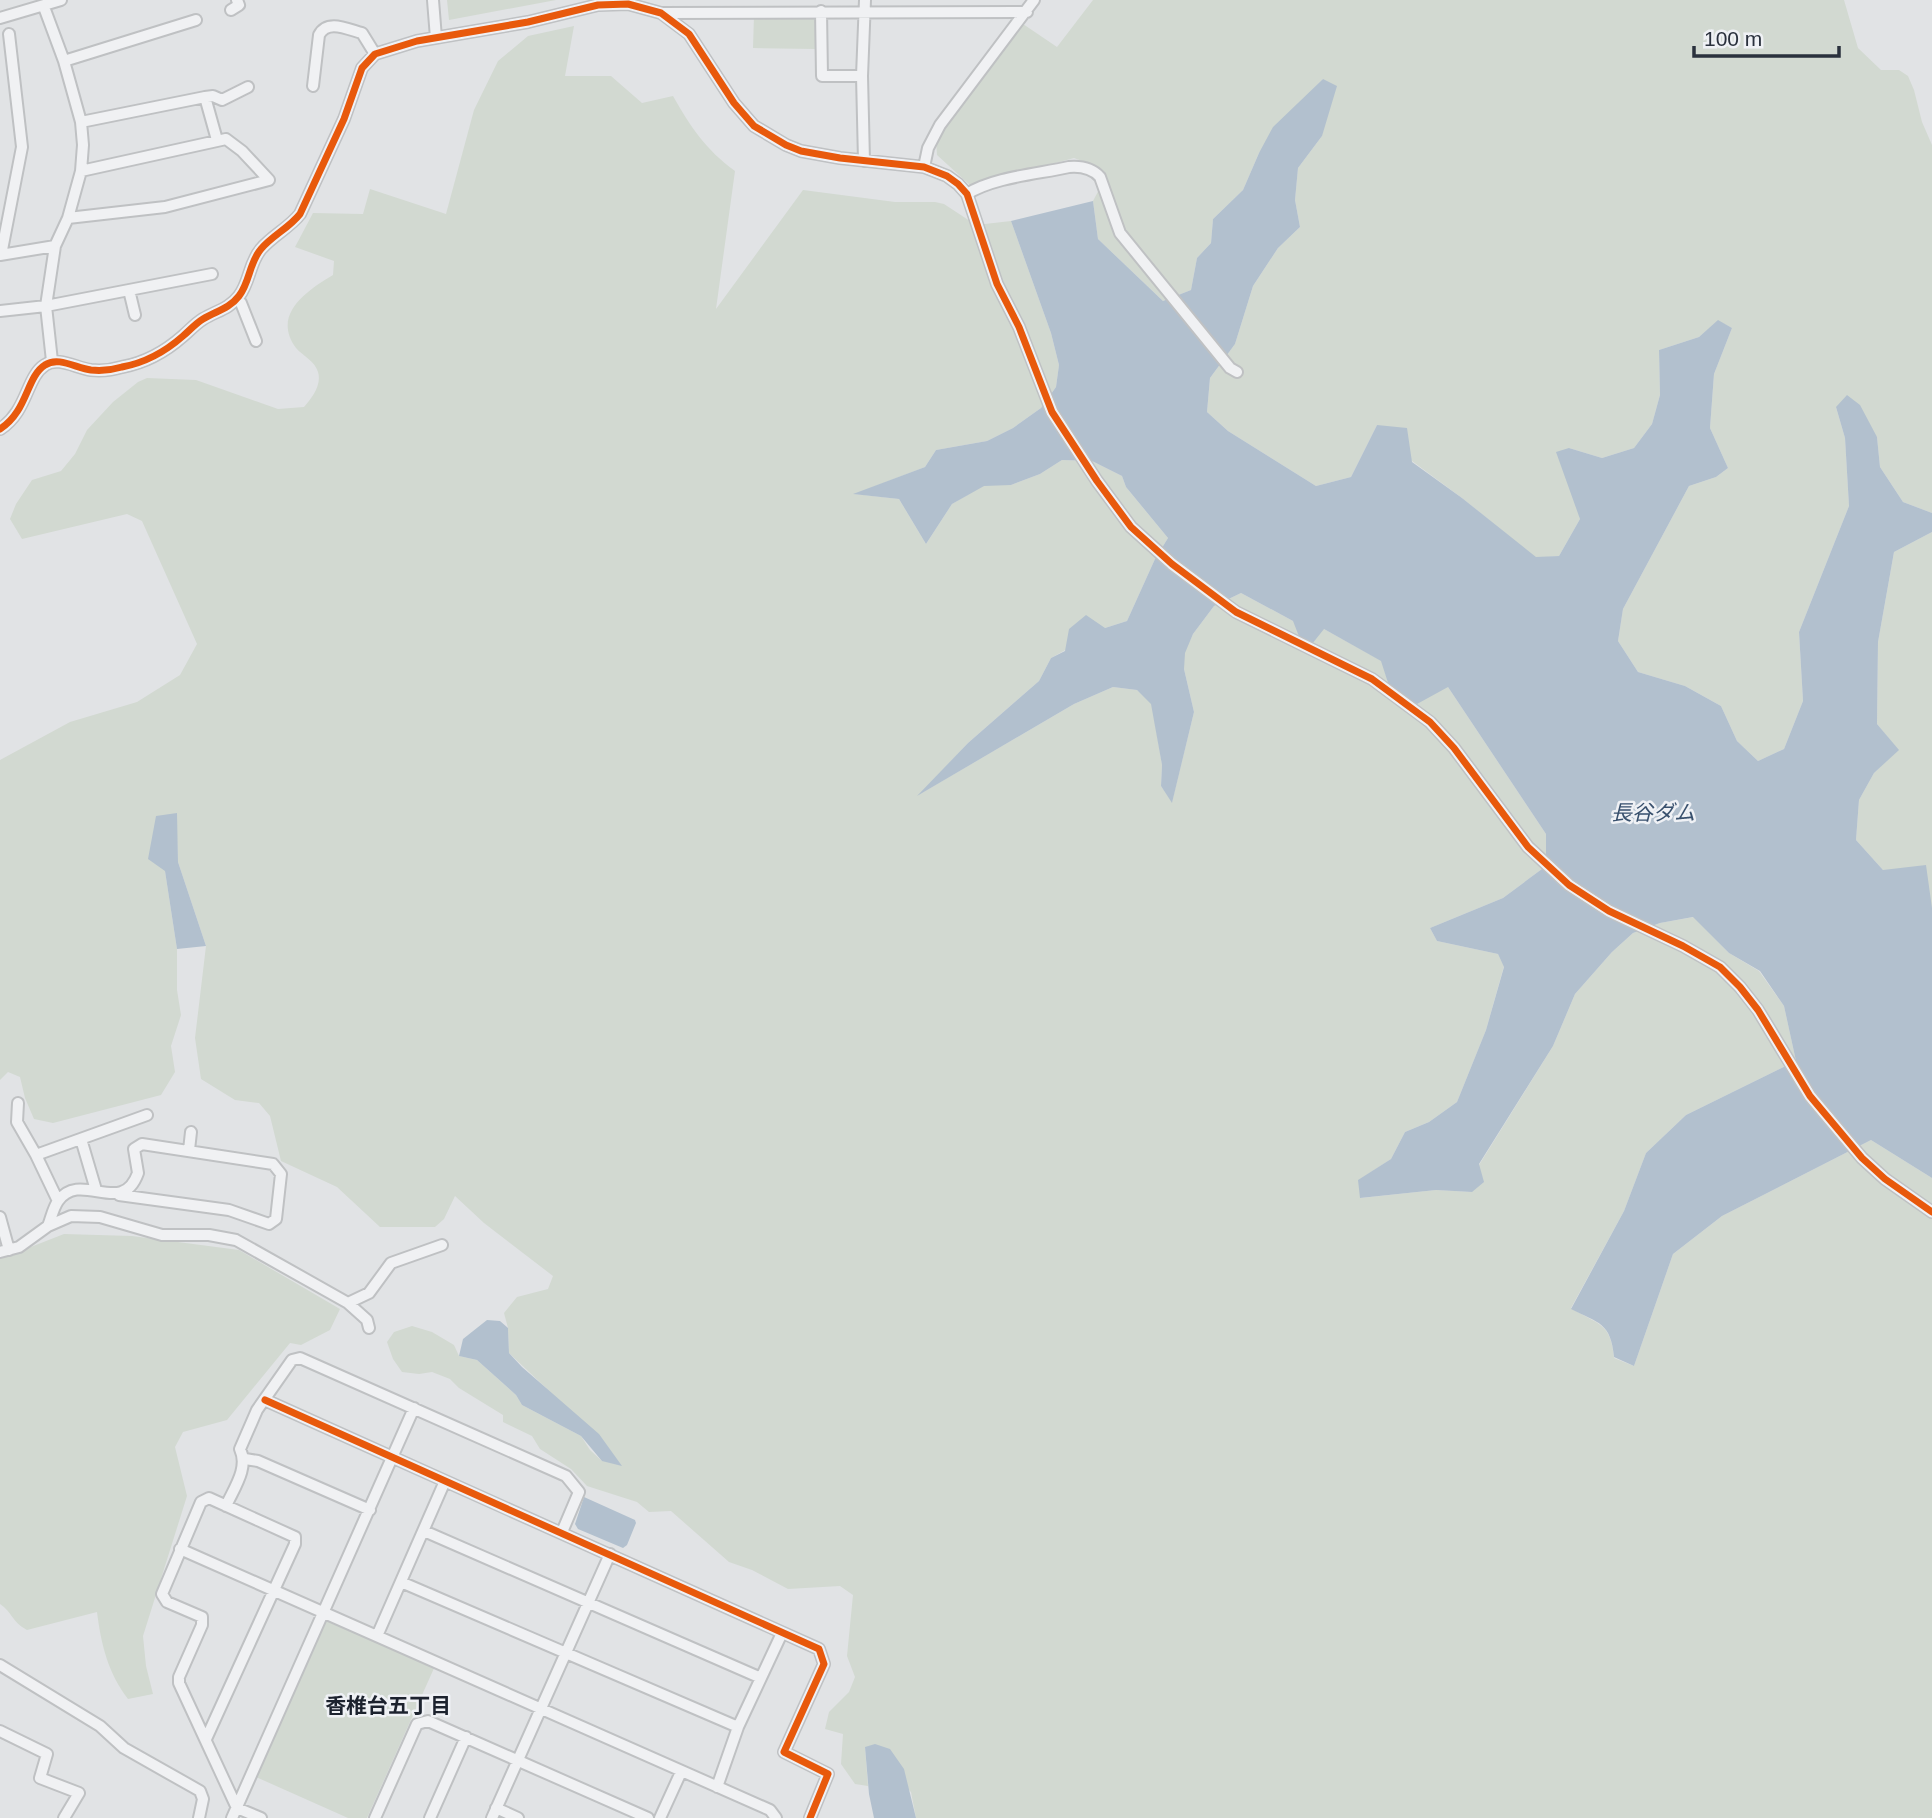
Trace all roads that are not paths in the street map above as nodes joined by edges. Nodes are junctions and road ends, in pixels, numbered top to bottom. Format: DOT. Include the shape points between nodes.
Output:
graph roads {
  1 [pos="61,0"];
  2 [pos="433,0"];
  3 [pos="573,0"];
  4 [pos="713,0"];
  5 [pos="1034,0"];
  6 [pos="29,5"];
  7 [pos="865,5"];
  8 [pos="936,5"];
  9 [pos="778,6"];
  10 [pos="44,7"];
  11 [pos="669,9"];
  12 [pos="821,11"];
  13 [pos="721,12"];
  14 [pos="1027,12"];
  15 [pos="562,14"];
  16 [pos="0,18"];
  17 [pos="196,20"];
  18 [pos="9,34"];
  19 [pos="436,38"];
  20 [pos="375,54"];
  21 [pos="64,61"];
  22 [pos="862,76"];
  23 [pos="313,86"];
  24 [pos="248,87"];
  25 [pos="205,97"];
  26 [pos="81,122"];
  27 [pos="217,140"];
  28 [pos="864,160"];
  29 [pos="924,167"];
  30 [pos="80,172"];
  31 [pos="967,194"];
  32 [pos="68,218"];
  33 [pos="55,246"];
  34 [pos="1,255"];
  35 [pos="212,274"];
  36 [pos="129,290"];
  37 [pos="237,299"];
  38 [pos="46,306"];
  39 [pos="0,311"];
  40 [pos="135,315"];
  41 [pos="256,341"];
  42 [pos="52,361"];
  43 [pos="1233,370"];
  44 [pos="0,429"];
  45 [pos="18,1103"];
  46 [pos="147,1115"];
  47 [pos="191,1132"];
  48 [pos="81,1139"];
  49 [pos="189,1150"];
  50 [pos="36,1155"];
  51 [pos="96,1190"];
  52 [pos="118,1195"];
  53 [pos="58,1201"];
  54 [pos="1932,1212"];
  55 [pos="0,1217"];
  56 [pos="48,1226"];
  57 [pos="442,1245"];
  58 [pos="4,1251"];
  59 [pos="348,1303"];
  60 [pos="369,1328"];
  61 [pos="265,1400"];
  62 [pos="414,1408"];
  63 [pos="393,1457"];
  64 [pos="245,1459"];
  65 [pos="445,1481"];
  66 [pos="226,1506"];
  67 [pos="370,1510"];
  68 [pos="424,1531"];
  69 [pos="562,1532"];
  70 [pos="180,1549"];
  71 [pos="610,1554"];
  72 [pos="401,1582"];
  73 [pos="274,1591"];
  74 [pos="588,1604"];
  75 [pos="321,1612"];
  76 [pos="782,1633"];
  77 [pos="377,1636"];
  78 [pos="565,1654"];
  79 [pos="0,1665"];
  80 [pos="761,1678"];
  81 [pos="540,1709"];
  82 [pos="738,1727"];
  83 [pos="0,1731"];
  84 [pos="466,1737"];
  85 [pos="206,1739"];
  86 [pos="517,1760"];
  87 [pos="681,1772"];
  88 [pos="717,1787"];
  89 [pos="235,1813"];
  90 [pos="494,1813"];
  91 [pos="773,1814"];
  92 [pos="64,1818"];
  93 [pos="199,1818"];
  94 [pos="261,1818"];
  95 [pos="375,1818"];
  96 [pos="430,1818"];
  97 [pos="518,1818"];
  98 [pos="648,1818"];
  99 [pos="660,1818"];
  100 [pos="789,1818"];
  101 [pos="810,1818"];
  1 -- 10 [label="street"];
  2 -- 19 [label="street"];
  3 -- 15 [label="street"];
  4 -- 13 [label="street"];
  5 -- 14 [label="street"];
  6 -- 10 [label="street"];
  6 -- 16 [label="street"];
  7 -- 8 [label="street"];
  7 -- 12 [label="street"];
  7 -- 22 [label="street"];
  8 -- 14 [label="street"];
  9 -- 12 [label="street"];
  9 -- 13 [label="street"];
  10 -- 21 [label="street"];
  11 -- 13 [label="street"];
  11 -- 15 [label="street" via="598,5"];
  11 -- 28 [label="street" via="734,103 765,135 801,151"];
  12 -- 22 [label="street" via="822,76"];
  14 -- 29 [label="street" via="940,125"];
  15 -- 19 [label="street"];
  17 -- 21 [label="street"];
  18 -- 34 [label="street" via="22,147"];
  19 -- 20 [label="street"];
  20 -- 23 [label="street" via="362,33 329,25 319,36"];
  20 -- 37 [label="street" via="362,68 300,214 258,252"];
  21 -- 26 [label="street"];
  22 -- 28 [label="street"];
  24 -- 25 [label="street" via="222,100"];
  25 -- 26 [label="street"];
  25 -- 27 [label="street"];
  26 -- 30 [label="street"];
  27 -- 30 [label="street"];
  27 -- 32 [label="street" via="226,139 242,151 269,180 165,207"];
  28 -- 29 [label="street"];
  29 -- 31 [label="street" via="947,176"];
  30 -- 32 [label="street"];
  31 -- 43 [label="street" via="1069,167 1096,172 1120,233"];
  31 -- 54 [label="street" via="997,284 1052,412 1131,527 1236,612 1372,679 1411,706 1454,748 1528,847 1569,885 1720,967 1746,995 1810,1096 1862,1158"];
  32 -- 33 [label="street"];
  33 -- 34 [label="street"];
  33 -- 38 [label="street"];
  35 -- 36 [label="street"];
  36 -- 38 [label="street"];
  36 -- 40 [label="street"];
  37 -- 41 [label="street"];
  37 -- 42 [label="street" via="135,364 92,370"];
  38 -- 39 [label="street"];
  38 -- 42 [label="street"];
  42 -- 44 [label="street" via="41,368 21,409"];
  45 -- 50 [label="street" via="17,1122"];
  46 -- 48 [label="street"];
  47 -- 49 [label="street"];
  48 -- 50 [label="street"];
  48 -- 51 [label="street"];
  49 -- 52 [label="street" via="137,1146 136,1179"];
  49 -- 52 [label="street" via="273,1164 281,1174 276,1219 269,1224 229,1210"];
  50 -- 53 [label="street"];
  51 -- 52 [label="street"];
  51 -- 53 [label="street" via="67,1192"];
  53 -- 56 [label="street"];
  55 -- 58 [label="street"];
  56 -- 58 [label="street" via="19,1247"];
  56 -- 59 [label="street" via="71,1216 100,1217 162,1235 209,1234 236,1240"];
  57 -- 59 [label="street" via="391,1262 369,1293"];
  59 -- 60 [label="street" via="367,1320"];
  61 -- 62 [label="street" via="292,1360 300,1359"];
  61 -- 63 [label="street"];
  61 -- 64 [label="street" via="240,1449"];
  62 -- 63 [label="street"];
  62 -- 69 [label="street" via="565,1476 579,1492"];
  63 -- 65 [label="street"];
  63 -- 67 [label="street"];
  64 -- 66 [label="street"];
  64 -- 67 [label="street"];
  65 -- 68 [label="street"];
  65 -- 69 [label="street"];
  66 -- 70 [label="street" via="209,1499 201,1502"];
  66 -- 73 [label="street" via="295,1537"];
  67 -- 75 [label="street"];
  68 -- 72 [label="street"];
  68 -- 74 [label="street"];
  69 -- 71 [label="street"];
  70 -- 73 [label="street"];
  70 -- 85 [label="street" via="162,1594 167,1601 202,1617 179,1683"];
  71 -- 74 [label="street"];
  71 -- 76 [label="street"];
  72 -- 77 [label="street"];
  72 -- 78 [label="street"];
  73 -- 75 [label="street"];
  73 -- 85 [label="street"];
  74 -- 78 [label="street"];
  74 -- 80 [label="street"];
  75 -- 77 [label="street"];
  75 -- 89 [label="street"];
  76 -- 80 [label="street"];
  76 -- 101 [label="street" via="818,1649 824,1664 783,1752 828,1774"];
  77 -- 81 [label="street"];
  78 -- 81 [label="street"];
  78 -- 82 [label="street"];
  79 -- 93 [label="street" via="100,1726 124,1748 200,1791"];
  80 -- 82 [label="street"];
  81 -- 86 [label="street"];
  81 -- 87 [label="street"];
  82 -- 88 [label="street"];
  83 -- 92 [label="street" via="47,1754 40,1778 79,1793"];
  84 -- 86 [label="street"];
  84 -- 95 [label="street" via="428,1721 417,1724"];
  84 -- 96 [label="street"];
  85 -- 89 [label="street"];
  86 -- 90 [label="street"];
  86 -- 98 [label="street"];
  87 -- 88 [label="street"];
  87 -- 99 [label="street"];
  88 -- 91 [label="street"];
  89 -- 94 [label="street"];
  90 -- 97 [label="street"];
  91 -- 100 [label="street"];
}
